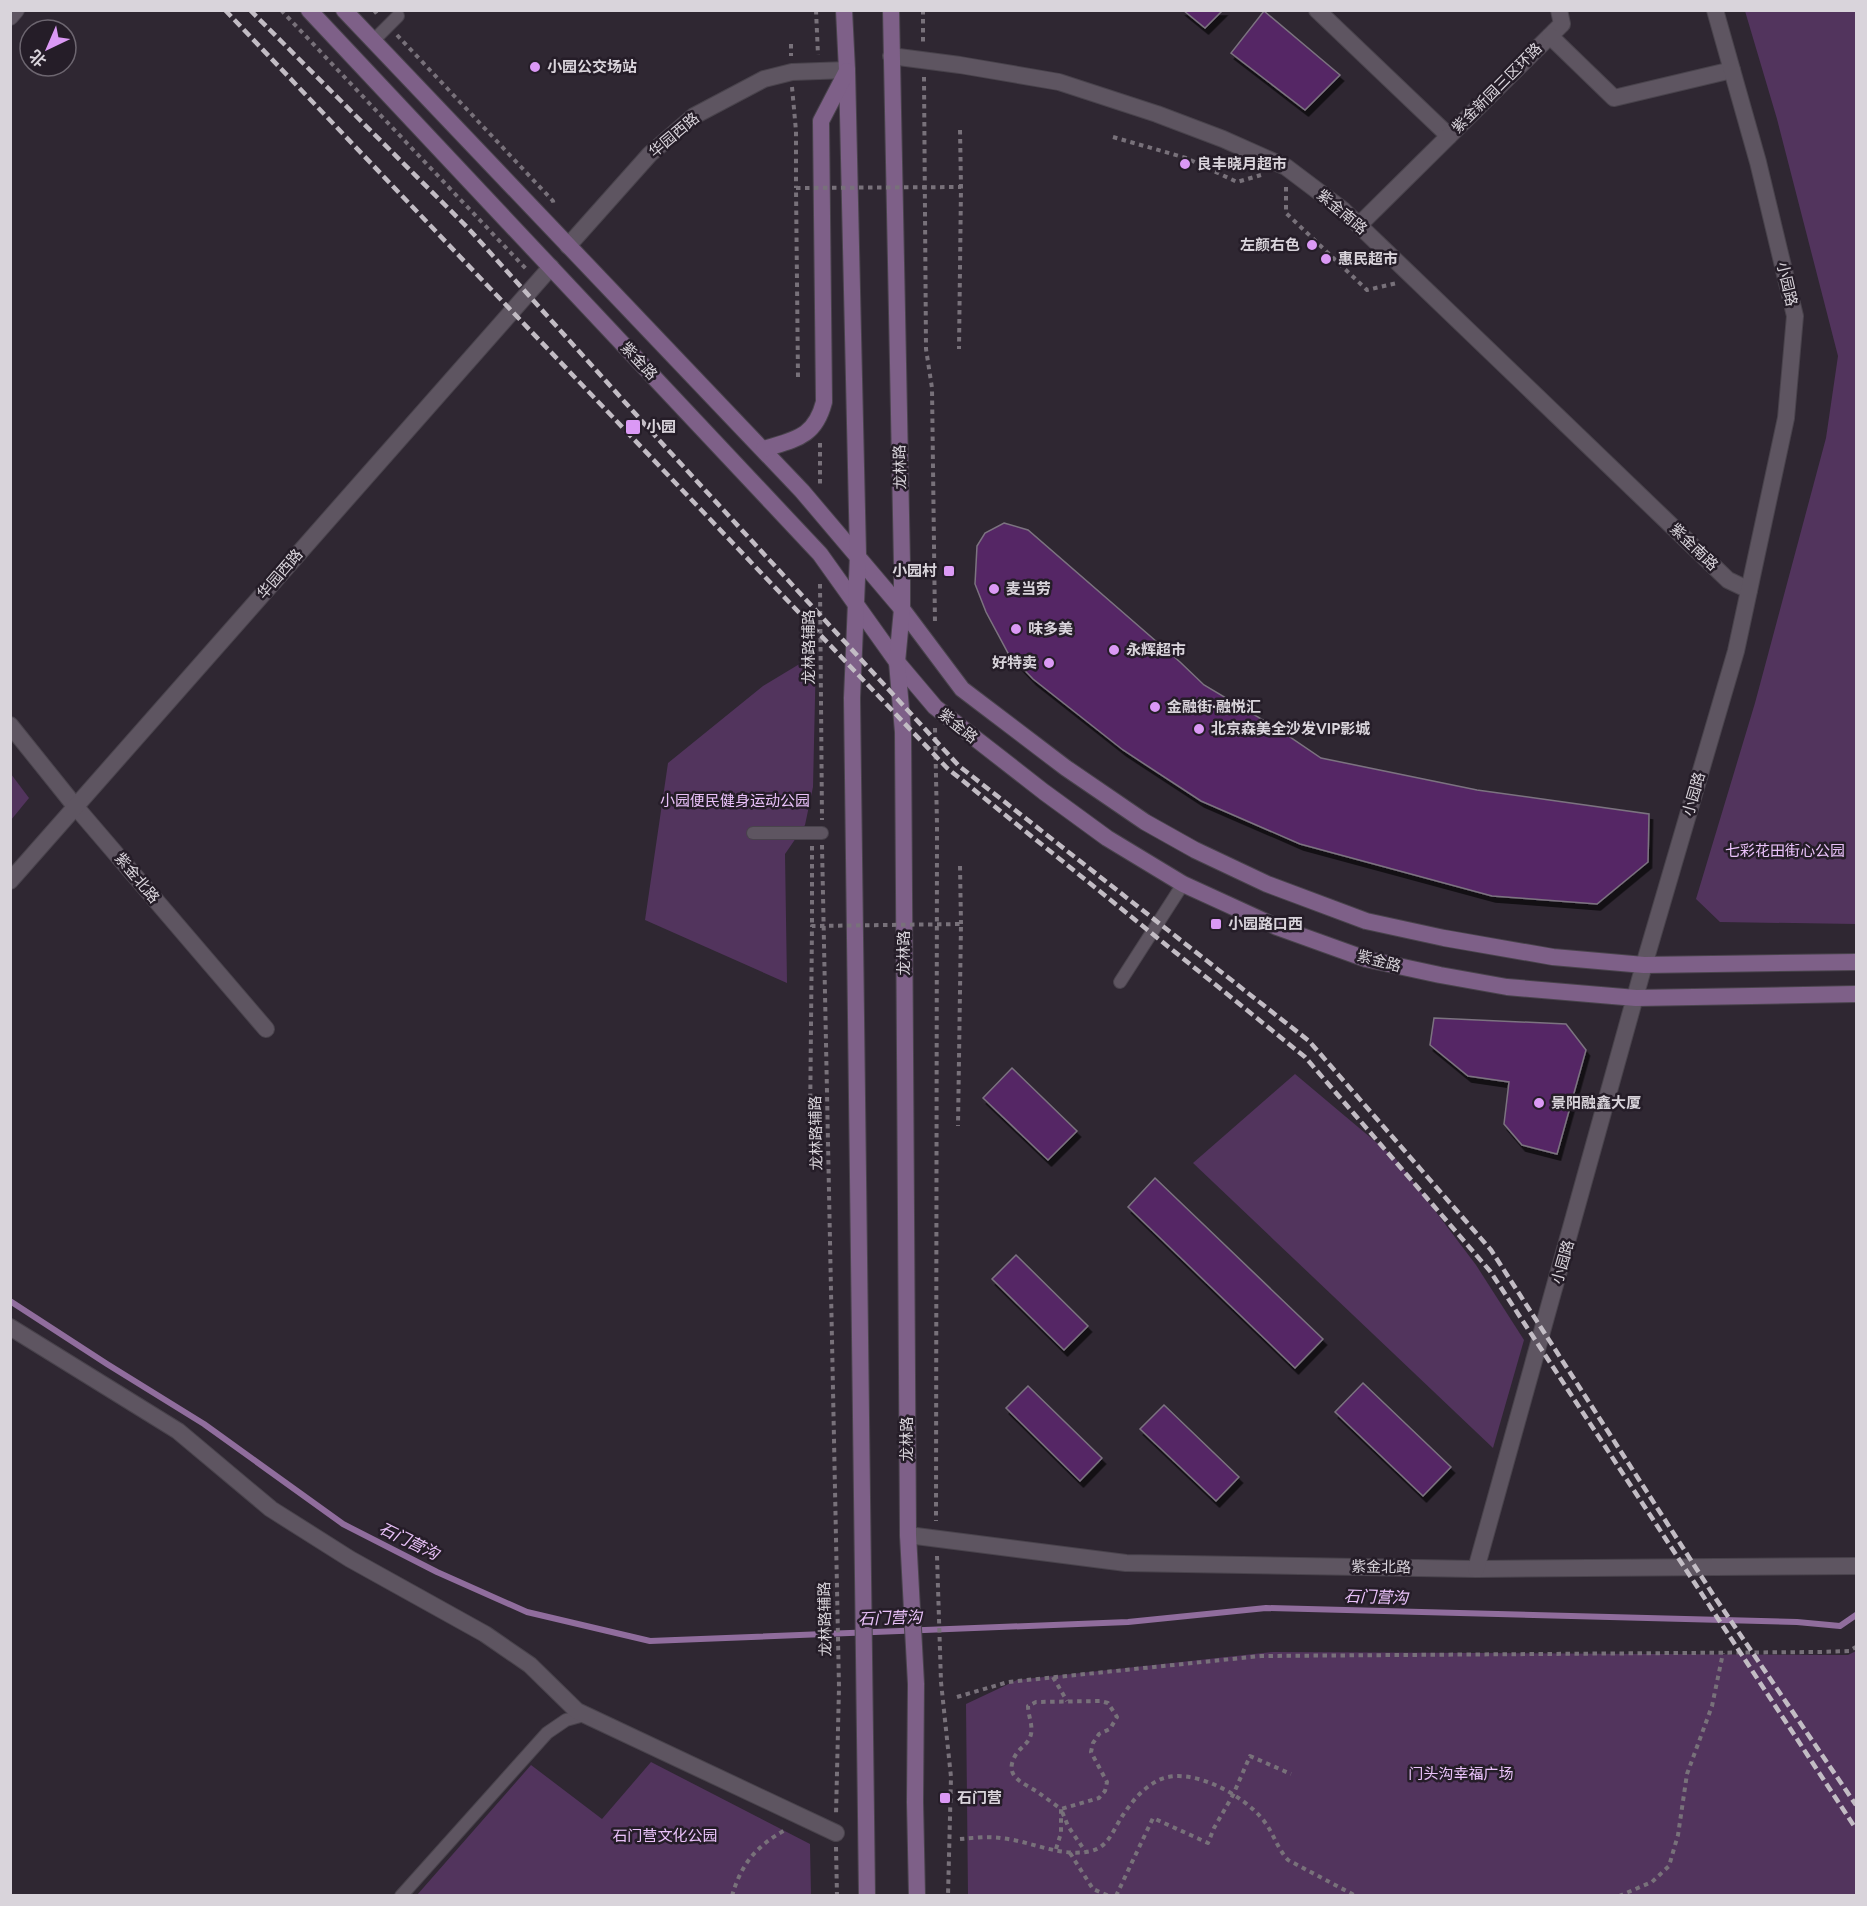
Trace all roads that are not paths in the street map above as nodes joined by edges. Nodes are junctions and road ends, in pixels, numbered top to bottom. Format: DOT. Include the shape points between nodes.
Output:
graph roads {
  1 [pos="16,10"];
  2 [pos="309,10"];
  3 [pos="344,10"];
  4 [pos="844,10"];
  5 [pos="891,10"];
  6 [pos="1317,10"];
  7 [pos="1559,10"];
  8 [pos="1715,10"];
  9 [pos="398,16"];
  10 [pos="10,17"];
  11 [pos="1550,36"];
  12 [pos="373,41"];
  13 [pos="891,56"];
  14 [pos="847,70"];
  15 [pos="1732,70"];
  16 [pos="1449,136"];
  17 [pos="1359,225"];
  18 [pos="568,246"];
  19 [pos="551,267"];
  20 [pos="764,448"];
  21 [pos="858,555"];
  22 [pos="1749,590"];
  23 [pos="856,602"];
  24 [pos="902,609"];
  25 [pos="897,662"];
  26 [pos="10,724"];
  27 [pos="75,806"];
  28 [pos="753,833"];
  29 [pos="822,833"];
  30 [pos="10,881"];
  31 [pos="1183,884"];
  32 [pos="1857,962"];
  33 [pos="1644,965"];
  34 [pos="1120,982"];
  35 [pos="1857,994"];
  36 [pos="1636,998"];
  37 [pos="266,1029"];
  38 [pos="10,1328"];
  39 [pos="908,1534"];
  40 [pos="1857,1566"];
  41 [pos="1476,1569"];
  42 [pos="584,1715"];
  43 [pos="836,1833"];
  44 [pos="401,1896"];
  45 [pos="867,1896"];
  46 [pos="917,1896"];
  1 -- 10 [label="street"];
  2 -- 19 [label="main road, 紫金路"];
  3 -- 12 [label="main road, 紫金路"];
  4 -- 14 [label="main road"];
  5 -- 13 [label="main road, 龙林路"];
  6 -- 16 [label="street, 紫金新园三区环路"];
  7 -- 11 [label="street, 紫金新园三区环路" via="1562,24"];
  8 -- 15 [label="street, 小园路"];
  9 -- 12 [label="lane"];
  11 -- 15 [label="street" via="1614,99"];
  11 -- 16 [label="street, 紫金新园三区环路"];
  12 -- 18 [label="main road, 紫金路"];
  13 -- 17 [label="street, 紫金南路" via="1059,82 1212,135 1286,167"];
  13 -- 24 [label="main road, 龙林路"];
  14 -- 18 [label="street, 华园西路" via="792,72 764,78 694,116 650,154"];
  14 -- 20 [label="main road" via="820,122 824,402 812,430 797,439"];
  14 -- 21 [label="main road"];
  15 -- 22 [label="street, 小园路" via="1795,316 1786,418"];
  16 -- 17 [label="street"];
  17 -- 22 [label="street, 紫金南路" via="1728,580"];
  18 -- 20 [label="main road, 紫金路"];
  19 -- 23 [label="main road, 紫金路" via="820,554"];
  19 -- 27 [label="street, 华园西路"];
  20 -- 21 [label="main road, 紫金路"];
  21 -- 23 [label="main road"];
  21 -- 24 [label="main road, 紫金路"];
  22 -- 33 [label="street, 小园路" via="1736,651"];
  23 -- 25 [label="main road, 紫金路"];
  23 -- 45 [label="main road" via="853,734"];
  24 -- 25 [label="main road, 龙林路"];
  24 -- 33 [label="main road, 紫金路" via="962,689 1066,768 1145,822 1195,850 1267,884 1366,921 1553,957"];
  25 -- 31 [label="main road, 紫金路" via="935,707 1017,772 1098,832"];
  25 -- 39 [label="main road, 龙林路" via="903,732"];
  26 -- 27 [label="street, 紫金北路"];
  27 -- 30 [label="street, 华园西路"];
  27 -- 37 [label="street, 紫金北路"];
  28 -- 29 [label="lane"];
  31 -- 34 [label="lane"];
  31 -- 36 [label="main road, 紫金路" via="1277,927 1366,959 1506,987"];
  32 -- 33 [label="main road, 紫金路"];
  33 -- 36 [label="street, 小园路"];
  35 -- 36 [label="main road, 紫金路"];
  36 -- 41 [label="street, 小园路"];
  38 -- 42 [label="street" via="178,1431 271,1509 350,1559 485,1634 530,1665"];
  39 -- 41 [label="street, 紫金北路" via="1126,1563"];
  39 -- 46 [label="main road, 龙林路" via="916,1684"];
  40 -- 41 [label="street, 紫金北路"];
  42 -- 43 [label="street"];
  42 -- 44 [label="lane" via="566,1720 548,1733"];
}
